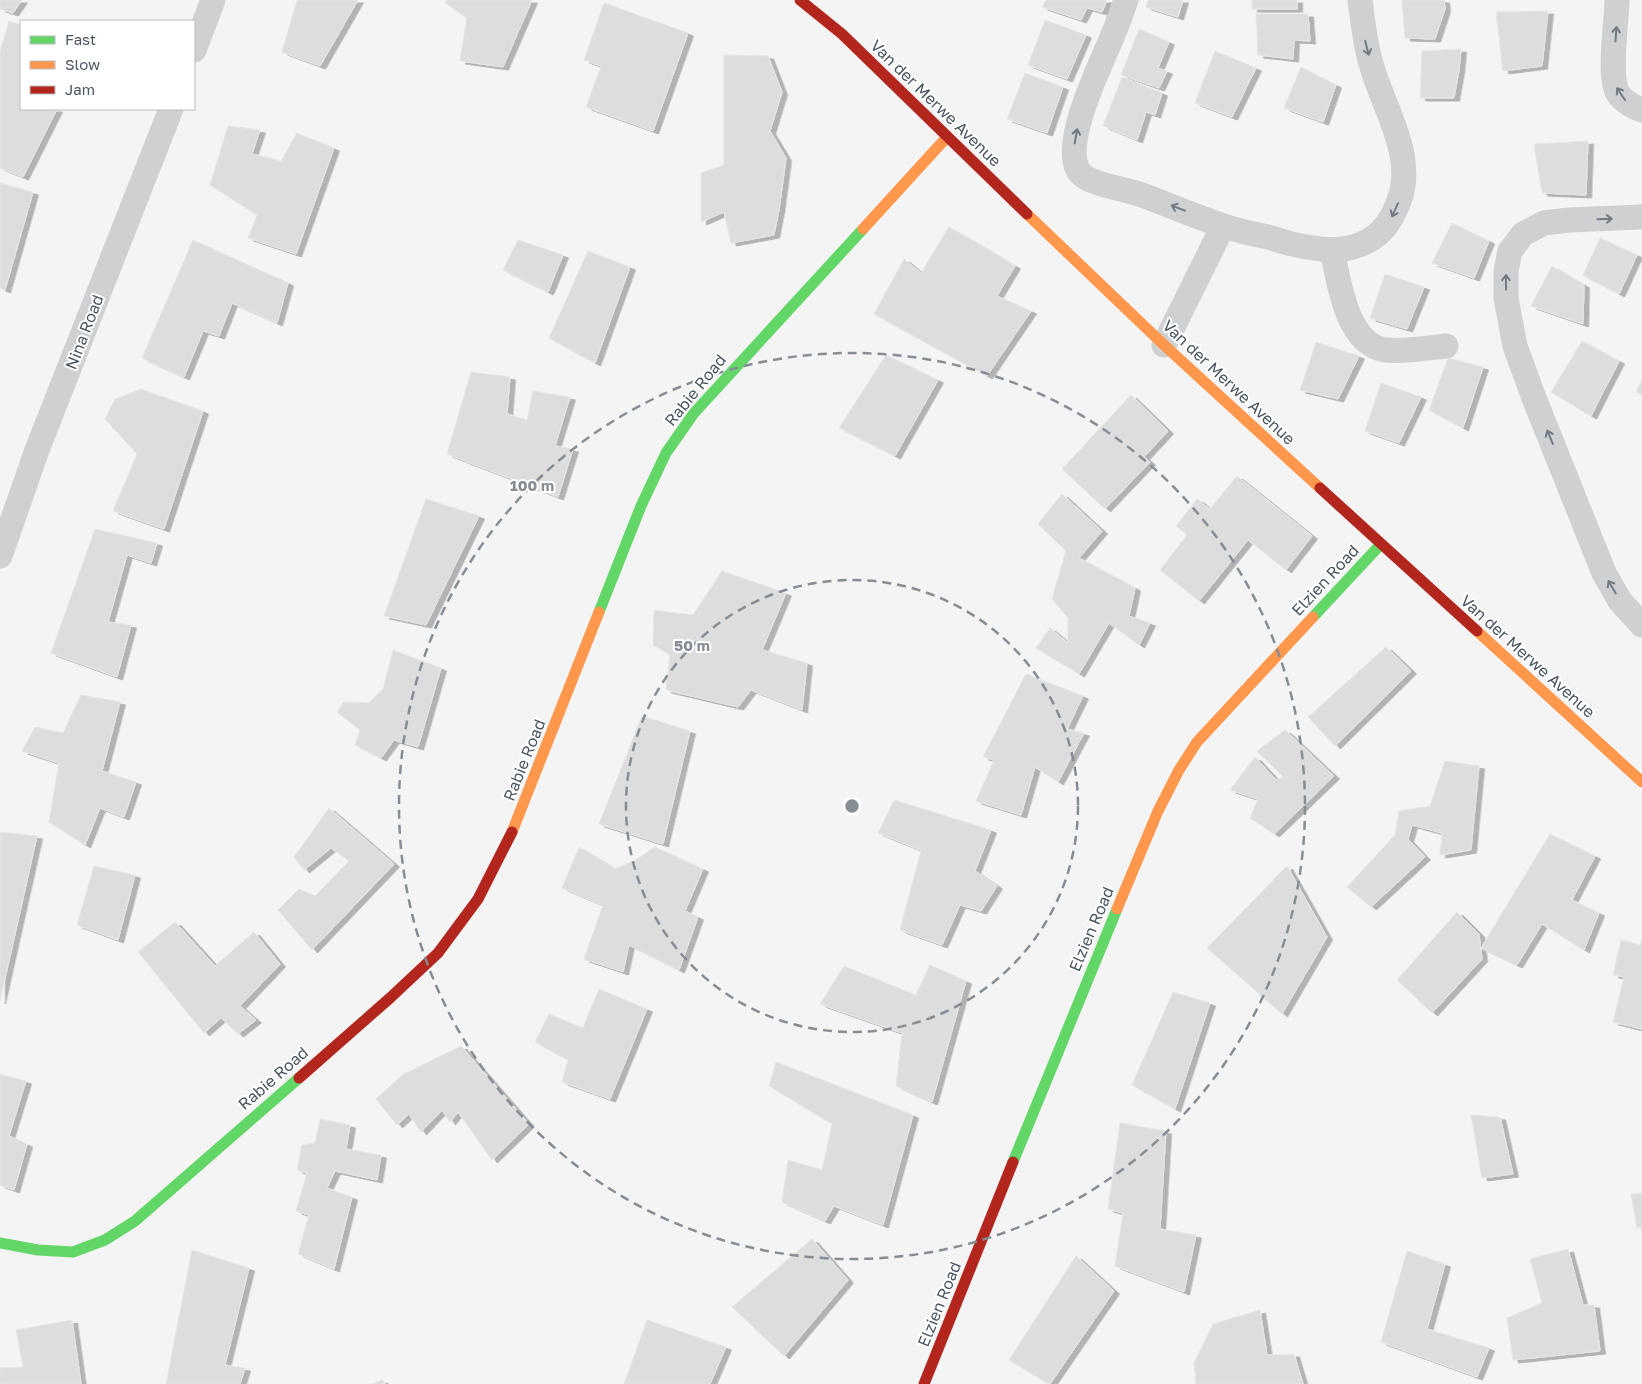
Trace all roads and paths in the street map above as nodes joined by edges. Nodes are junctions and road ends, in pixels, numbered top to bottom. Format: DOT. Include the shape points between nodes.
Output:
graph roads {
  1 [pos="213,0"];
  2 [pos="800,0"];
  3 [pos="1126,0"];
  4 [pos="1360,0"];
  5 [pos="1618,0"];
  6 [pos="195,47"];
  7 [pos="171,110"];
  8 [pos="1642,110"];
  9 [pos="947,136"];
  10 [pos="1642,217"];
  11 [pos="1223,226"];
  12 [pos="1332,250"];
  13 [pos="1164,345"];
  14 [pos="1446,346"];
  15 [pos="1381,544"];
  16 [pos="0,556"];
  17 [pos="1642,625"];
  18 [pos="1642,782"];
  19 [pos="0,1243"];
  20 [pos="924,1384"];
  1 -- 6 [label="street"];
  2 -- 9 [label="street, Van der Merwe Avenue" via="842,34"];
  11 -- 3 [label="street, one-way" via="1089,179 1077,168 1074,147 1078,124"];
  4 -- 12 [label="street, one-way" via="1365,40 1393,123 1404,163 1404,181 1400,199 1383,230 1370,242"];
  8 -- 5 [label="street, one-way" via="1618,94 1615,84 1613,68"];
  7 -- 16 [label="street, Nina Road" via="41,441"];
  9 -- 13 [label="street, Van der Merwe Avenue"];
  9 -- 19 [label="street, Rabie Road" via="694,413 666,453 641,506 513,831 478,899 438,953 135,1221 105,1240 73,1252"];
  17 -- 10 [label="street, one-way" via="1620,601 1604,573 1515,346 1506,298 1510,251 1523,234 1544,223"];
  11 -- 12 [label="street" via="1299,246"];
  11 -- 13 [label="street"];
  12 -- 14 [label="street" via="1350,320 1371,345 1384,350"];
  13 -- 15 [label="street, Van der Merwe Avenue"];
  15 -- 18 [label="street, Van der Merwe Avenue"];
  15 -- 20 [label="street, Elzien Road" via="1197,742 1179,770 1158,811 1041,1092"];
}
